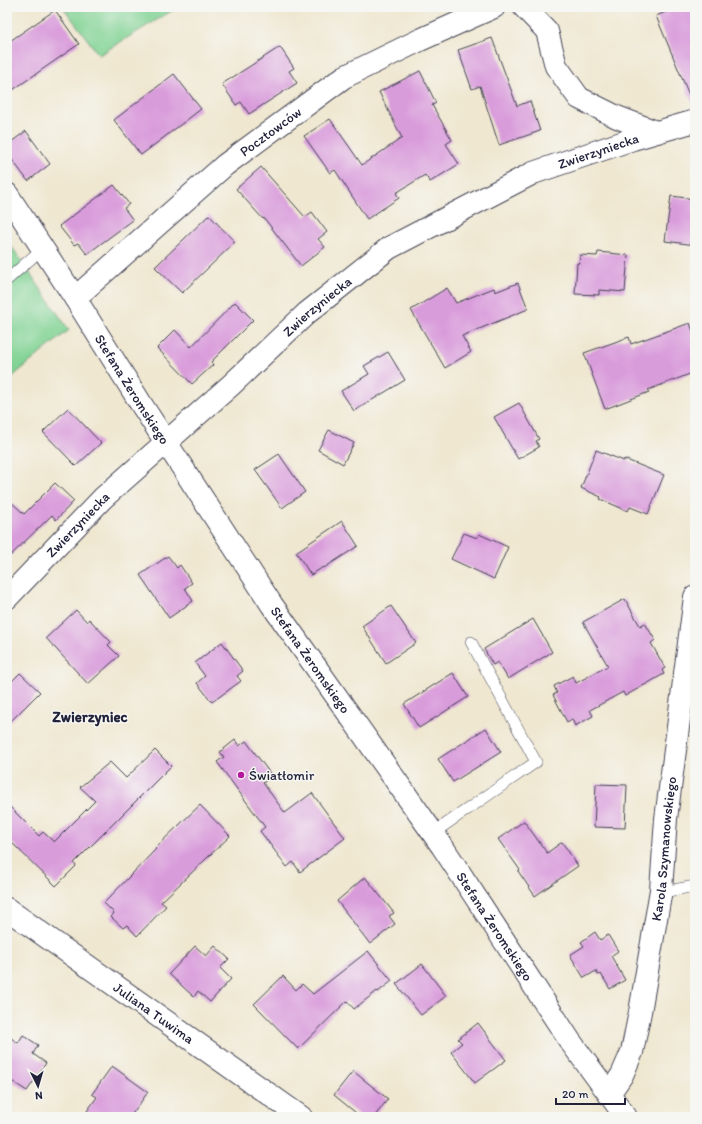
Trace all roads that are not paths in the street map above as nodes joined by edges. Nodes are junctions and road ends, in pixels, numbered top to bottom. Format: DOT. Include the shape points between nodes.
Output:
graph roads {
  1 [pos="494,7"];
  2 [pos="524,7"];
  3 [pos="695,121"];
  4 [pos="656,132"];
  5 [pos="7,194"];
  6 [pos="43,248"];
  7 [pos="7,280"];
  8 [pos="75,298"];
  9 [pos="166,442"];
  10 [pos="695,597"];
  11 [pos="7,598"];
  12 [pos="471,642"];
  13 [pos="433,833"];
  14 [pos="695,886"];
  15 [pos="661,890"];
  16 [pos="7,909"];
  17 [pos="609,1094"];
  18 [pos="300,1117"];
  19 [pos="626,1117"];
  1 -- 8 [label="street, Pocztowców" via="344,77 225,165"];
  2 -- 4 [label="street" via="547,30 556,66 579,98 616,117"];
  3 -- 4 [label="street, Zwierzyniecka"];
  4 -- 9 [label="street, Zwierzyniecka" via="533,173 389,248 307,313"];
  5 -- 6 [label="street, Stefana Żeromskiego"];
  6 -- 7 [label="lane"];
  6 -- 8 [label="street, Stefana Żeromskiego"];
  8 -- 9 [label="street, Stefana Żeromskiego"];
  9 -- 11 [label="street, Zwierzyniecka" via="104,498"];
  9 -- 13 [label="street, Stefana Żeromskiego" via="272,605"];
  10 -- 15 [label="street, Karola Szymanowskiego" via="666,819"];
  12 -- 13 [label="lane" via="536,762"];
  13 -- 17 [label="street, Stefana Żeromskiego" via="570,1041"];
  14 -- 15 [label="lane"];
  15 -- 17 [label="street, Karola Szymanowskiego" via="632,1052 622,1075"];
  16 -- 18 [label="street, Juliana Tuwima"];
  17 -- 19 [label="street, Stefana Żeromskiego"];
}
